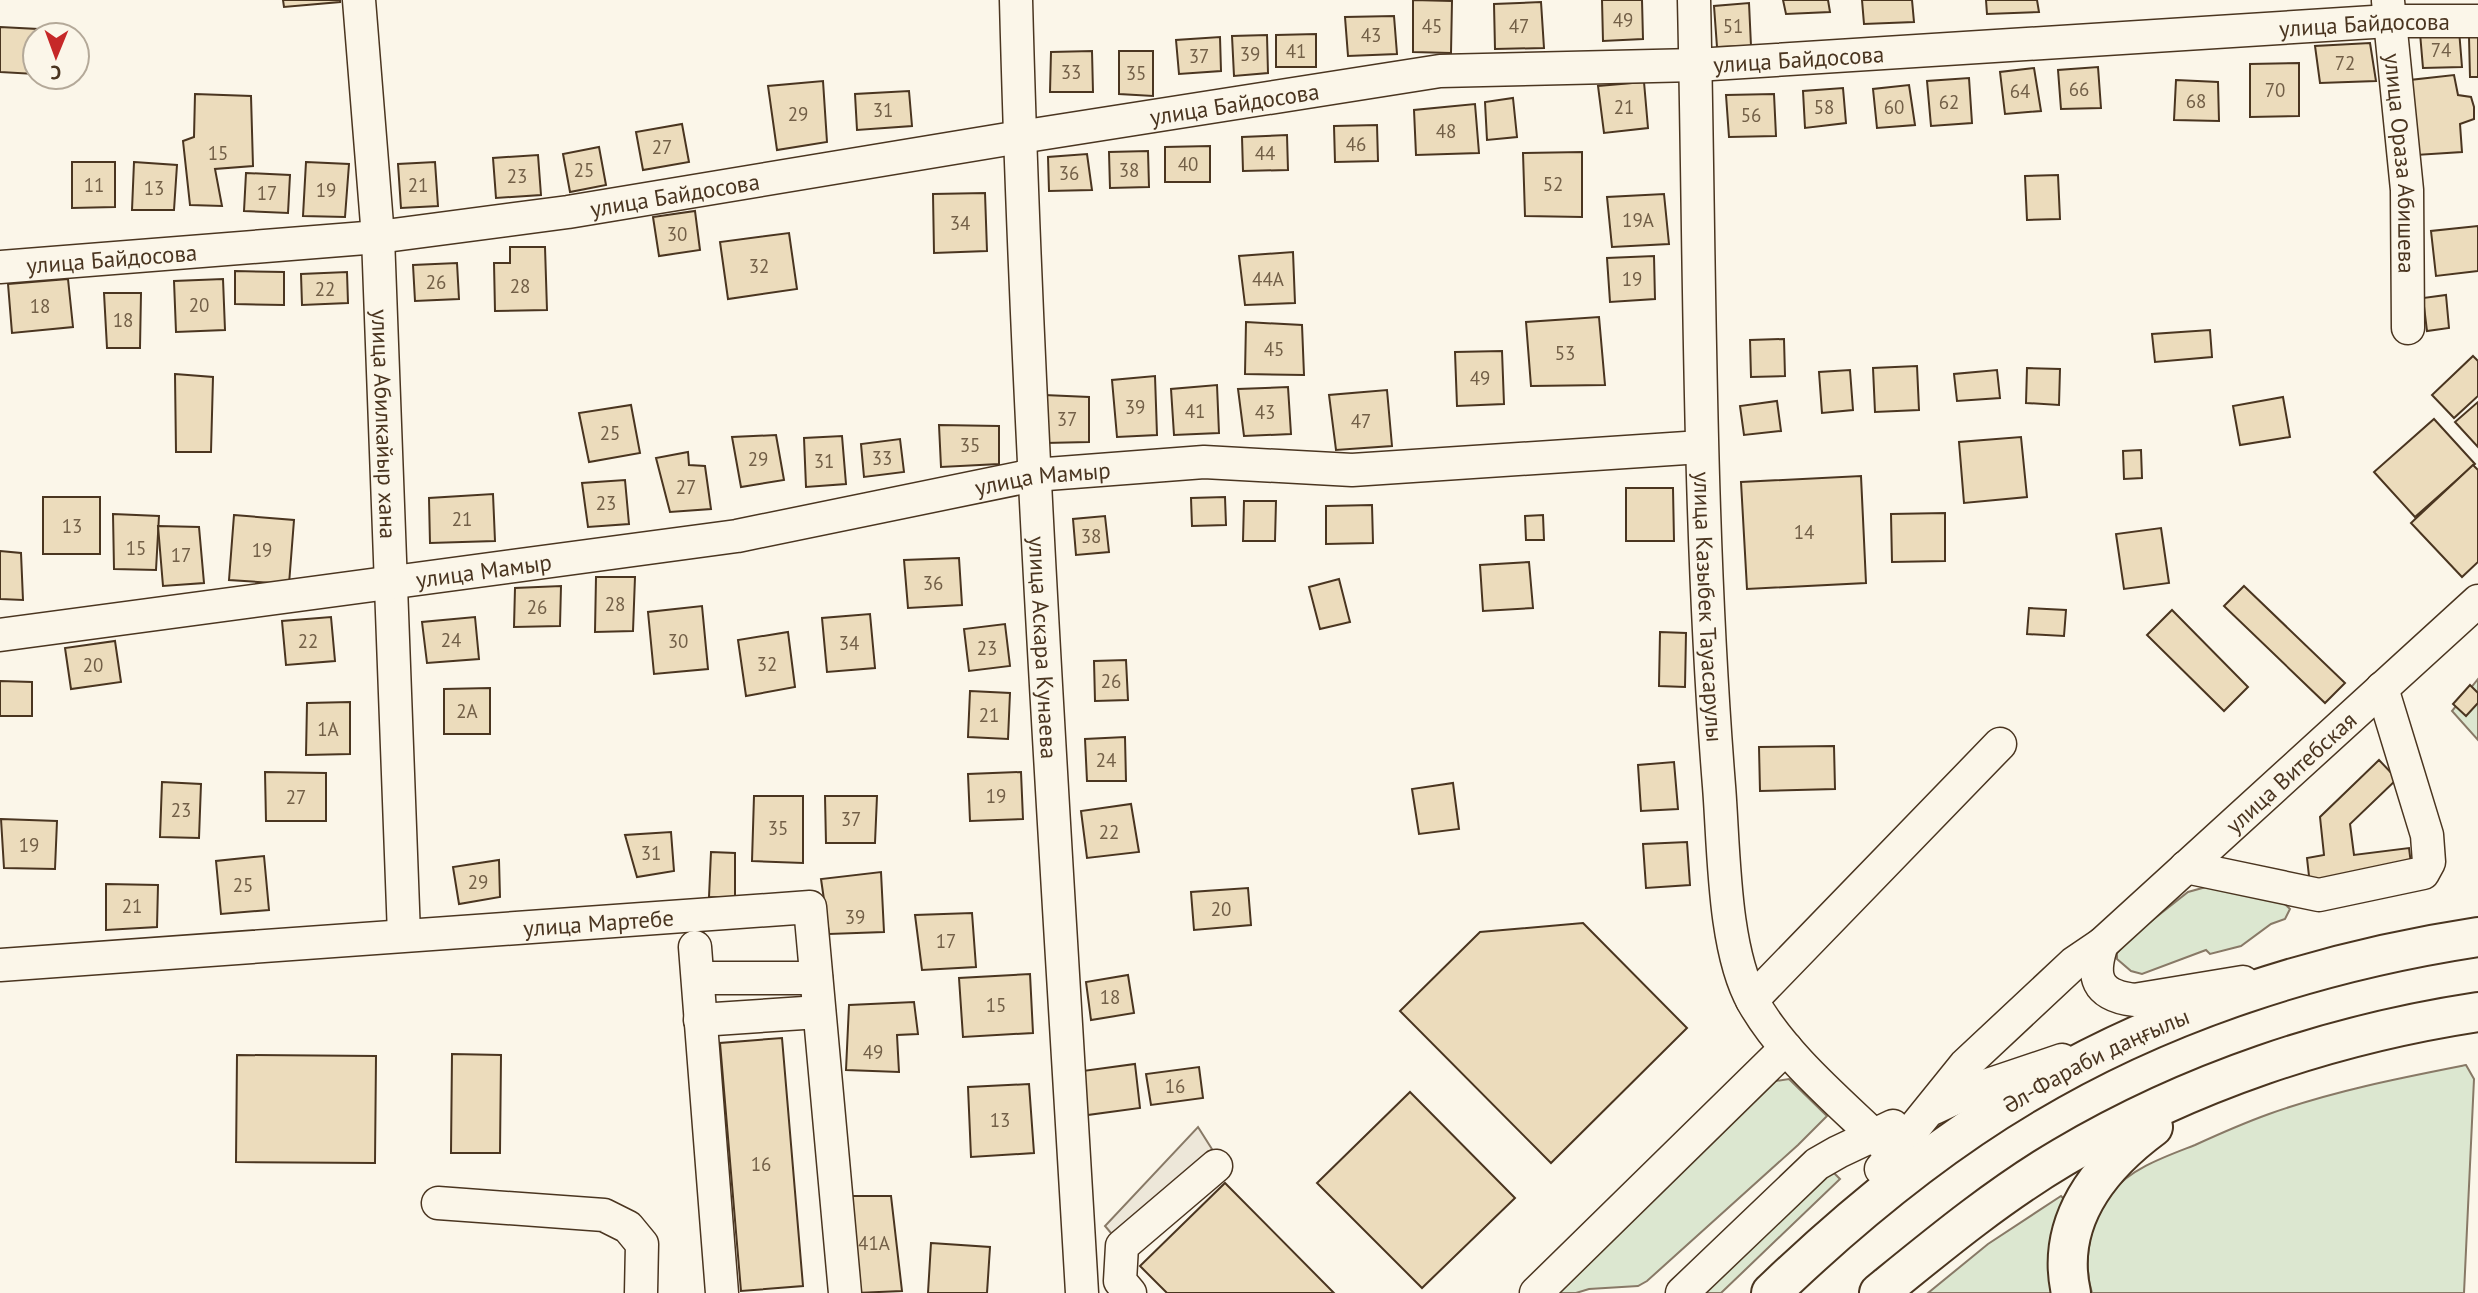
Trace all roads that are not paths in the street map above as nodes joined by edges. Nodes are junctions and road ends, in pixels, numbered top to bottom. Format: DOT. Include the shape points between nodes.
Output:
graph roads {
  1 [pos="359,0"];
  2 [pos="1016,0"];
  3 [pos="1695,0"];
  4 [pos="2389,11"];
  5 [pos="2478,21"];
  6 [pos="1696,65"];
  7 [pos="1020,137"];
  8 [pos="378,237"];
  9 [pos="0,267"];
  10 [pos="2408,328"];
  11 [pos="1701,447"];
  12 [pos="1034,475"];
  13 [pos="390,581"];
  14 [pos="2478,601"];
  15 [pos="0,635"];
  16 [pos="2382,688"];
  17 [pos="2000,744"];
  18 [pos="2186,867"];
  19 [pos="404,935"];
  20 [pos="2464,939"];
  21 [pos="2102,944"];
  22 [pos="695,947"];
  23 [pos="0,965"];
  24 [pos="2336,967"];
  25 [pos="698,978"];
  26 [pos="816,978"];
  27 [pos="1752,1000"];
  28 [pos="819,1012"];
  29 [pos="2471,1013"];
  30 [pos="700,1020"];
  31 [pos="2133,1036"];
  32 [pos="1786,1048"];
  33 [pos="2253,1068"];
  34 [pos="1929,1110"];
  35 [pos="1884,1144"];
  36 [pos="1216,1166"];
  37 [pos="438,1203"];
  38 [pos="1819,1247"];
  39 [pos="641,1293"];
  40 [pos="722,1293"];
  41 [pos="845,1293"];
  42 [pos="1082,1293"];
  43 [pos="1130,1293"];
  44 [pos="1536,1293"];
  45 [pos="1682,1293"];
  46 [pos="1771,1293"];
  47 [pos="1880,1293"];
  48 [pos="2071,1293"];
  1 -- 8 [label="street, улица Абилкайыр хана"];
  2 -- 7 [label="street, улица Аскара Кунаева"];
  3 -- 6 [label="street, улица Казыбек Тауасарулы"];
  4 -- 5 [label="street, улица Байдосова"];
  4 -- 6 [label="street, улица Байдосова"];
  4 -- 10 [label="street, улица Ораза Абишева" via="2407,190"];
  6 -- 7 [label="street, улица Байдосова" via="1440,71"];
  6 -- 11 [label="street, улица Казыбек Тауасарулы"];
  7 -- 8 [label="street, улица Байдосова" via="568,212"];
  7 -- 12 [label="street, улица Аскара Кунаева"];
  8 -- 9 [label="street, улица Байдосова"];
  8 -- 13 [label="street, улица Абилкайыр хана"];
  11 -- 12 [label="street, улица Мамыр" via="1353,470 1203,462"];
  11 -- 27 [label="street, улица Казыбек Тауасарулы" via="1730,926"];
  12 -- 13 [label="street, улица Мамыр" via="737,536"];
  12 -- 42 [label="street, улица Аскара Кунаева"];
  13 -- 15 [label="street, улица Мамыр"];
  13 -- 19 [label="street, улица Абилкайыр хана"];
  14 -- 16 [label="street, улица Витебская"];
  16 -- 18 [label="street, улица Витебская"];
  16 -- 18 [label="street" via="2427,835 2429,862 2423,873 2319,895"];
  17 -- 27 [label="street"];
  18 -- 21 [label="street, улица Витебская"];
  19 -- 23 [label="street, улица Мартебе"];
  19 -- 26 [label="street, улица Мартебе" via="810,907"];
  20 -- 24 [label="main road, Әл-Фараби даңғылы"];
  21 -- 24 [label="street" via="2096,964 2103,988 2116,998 2134,1000"];
  21 -- 34 [label="street, улица Витебская" via="2074,963 1965,1065"];
  22 -- 25 [label="street"];
  24 -- 31 [label="main road, Әл-Фараби даңғылы" via="2229,998"];
  25 -- 26 [label="street"];
  25 -- 30 [label="street"];
  26 -- 28 [label="street, улица Мартебе"];
  27 -- 32 [label="street, улица Казыбек Тауасарулы"];
  28 -- 30 [label="street"];
  28 -- 41 [label="street, улица Мартебе"];
  29 -- 33 [label="main road" via="2354,1038"];
  30 -- 40 [label="street"];
  31 -- 34 [label="street" via="1970,1091"];
  31 -- 38 [label="main road, Әл-Фараби даңғылы" via="2024,1094 1921,1163"];
  32 -- 35 [label="street, улица Казыбек Тауасарулы"];
  32 -- 44 [label="street"];
  33 -- 47 [label="main road" via="2164,1103 2063,1157 1965,1223"];
  33 -- 48 [label="main road" via="2191,1101 2112,1162 2072,1226 2067,1255"];
  34 -- 35 [label="street, улица Витебская"];
  35 -- 38 [label="street, улица Витебская"];
  35 -- 45 [label="street" via="1817,1164"];
  36 -- 43 [label="street" via="1122,1246 1120,1281"];
  37 -- 39 [label="street" via="604,1215 628,1227 642,1244"];
  38 -- 46 [label="main road, Әл-Фараби даңғылы"];
}
